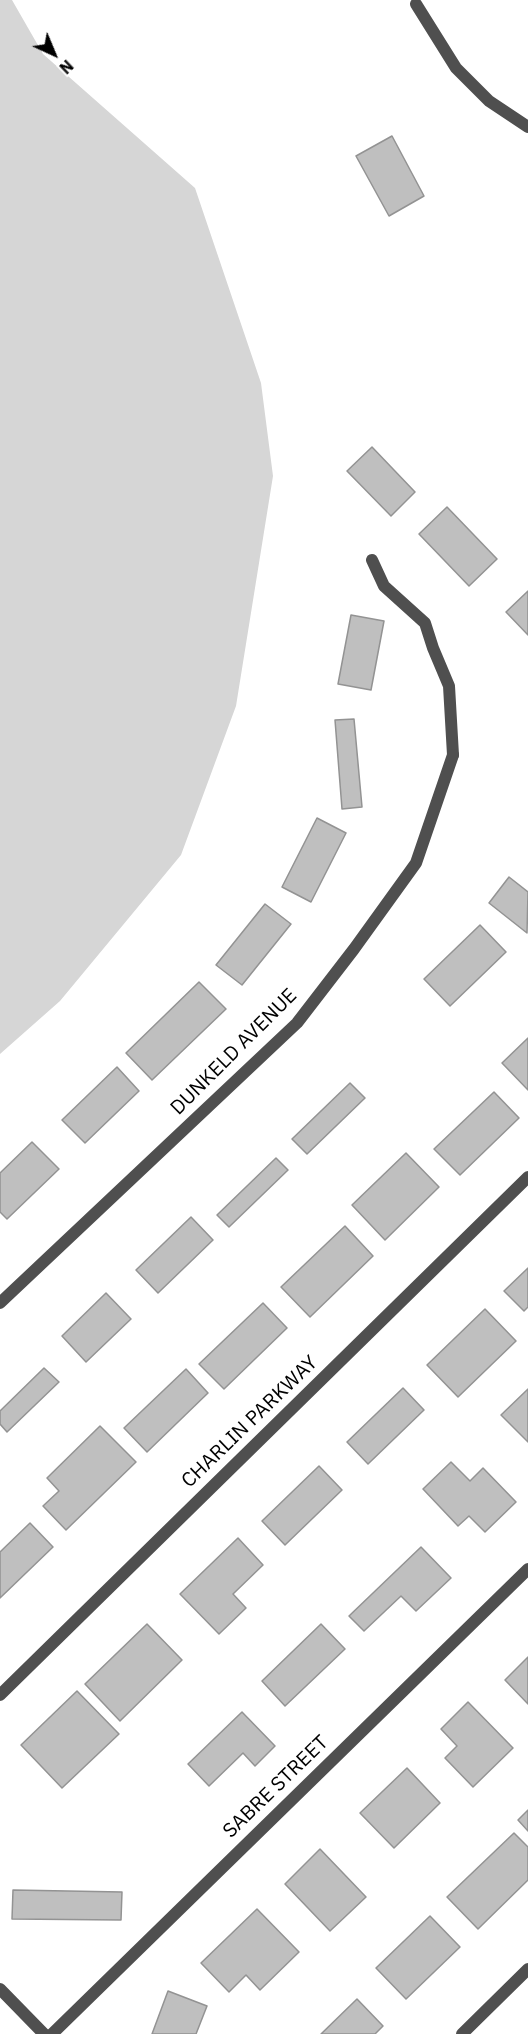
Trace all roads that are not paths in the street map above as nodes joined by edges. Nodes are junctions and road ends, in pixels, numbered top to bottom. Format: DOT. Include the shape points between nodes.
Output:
graph roads {
  1 [pos="416,4"];
  2 [pos="528,126"];
  3 [pos="372,560"];
  4 [pos="528,1177"];
  5 [pos="0,1303"];
  6 [pos="528,1569"];
  7 [pos="0,1695"];
  8 [pos="528,1969"];
  9 [pos="0,1989"];
  10 [pos="44,2034"];
  11 [pos="52,2034"];
  12 [pos="462,2034"];
  1 -- 2 [label="street" via="456,68 489,101"];
  3 -- 5 [label="street, DUNKELD AVENUE" via="384,586 425,623 449,686 453,755 416,863 297,1023"];
  4 -- 7 [label="street, CHARLIN PARKWAY"];
  6 -- 11 [label="street, SABRE STREET"];
  8 -- 12 [label="street"];
  9 -- 10 [label="street"];
}
